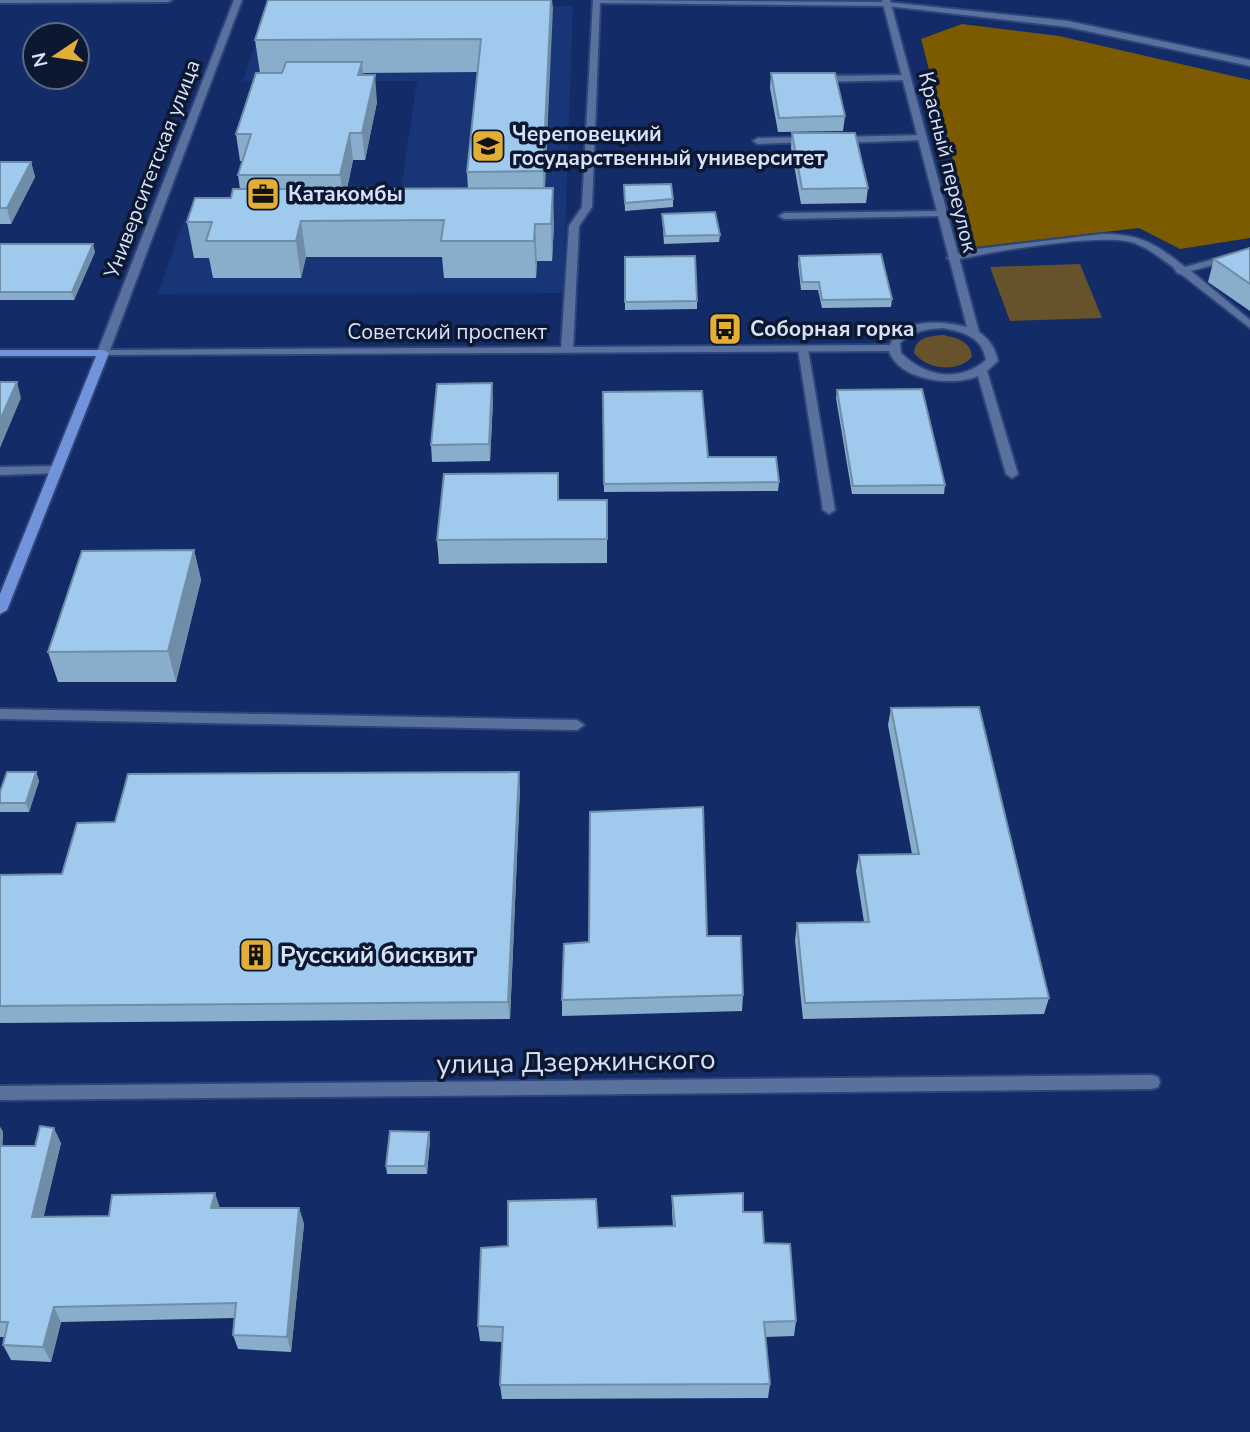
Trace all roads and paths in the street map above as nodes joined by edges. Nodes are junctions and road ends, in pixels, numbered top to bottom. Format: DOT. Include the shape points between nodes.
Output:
graph roads {
  1 [pos="168,0"];
  2 [pos="238,0"];
  3 [pos="0,1"];
  4 [pos="887,2"];
  5 [pos="1250,63"];
  6 [pos="906,78"];
  7 [pos="811,79"];
  8 [pos="922,138"];
  9 [pos="758,141"];
  10 [pos="940,214"];
  11 [pos="784,216"];
  12 [pos="1250,252"];
  13 [pos="952,258"];
  14 [pos="1181,271"];
  15 [pos="1250,325"];
  16 [pos="974,333"];
  17 [pos="895,348"];
  18 [pos="803,349"];
  19 [pos="567,350"];
  20 [pos="0,353"];
  21 [pos="103,353"];
  22 [pos="982,371"];
  23 [pos="56,470"];
  24 [pos="0,471"];
  25 [pos="1012,474"];
  26 [pos="829,510"];
  27 [pos="0,610"];
  28 [pos="0,714"];
  29 [pos="577,725"];
  30 [pos="1152,1083"];
  31 [pos="0,1093"];
  1 -- 3 [label="street"];
  2 -- 21 [label="street, Университетская улица"];
  4 -- 5 [label="street" via="1068,24"];
  4 -- 6 [label="street, Красный переулок"];
  4 -- 19 [label="street" via="596,1 587,207 574,226"];
  6 -- 7 [label="street"];
  6 -- 8 [label="street, Красный переулок"];
  8 -- 9 [label="street"];
  8 -- 10 [label="street, Красный переулок"];
  10 -- 11 [label="street"];
  10 -- 13 [label="street, Красный переулок"];
  12 -- 14 [label="street"];
  13 -- 14 [label="street" via="1080,241 1133,239"];
  13 -- 16 [label="street, Красный переулок"];
  14 -- 15 [label="street"];
  16 -- 17 [label="street" via="943,325 922,326 905,332"];
  16 -- 22 [label="street, Красный переулок" via="991,349 992,360"];
  17 -- 18 [label="street, Советский проспект"];
  17 -- 22 [label="street" via="904,365 921,374 954,378"];
  18 -- 19 [label="street, Советский проспект"];
  18 -- 26 [label="street"];
  19 -- 21 [label="street, Советский проспект"];
  20 -- 21 [label="main road, Советский проспект"];
  21 -- 23 [label="main road"];
  22 -- 25 [label="street"];
  23 -- 24 [label="street"];
  23 -- 27 [label="main road"];
  28 -- 29 [label="street"];
  30 -- 31 [label="street, улица Дзержинского"];
}
